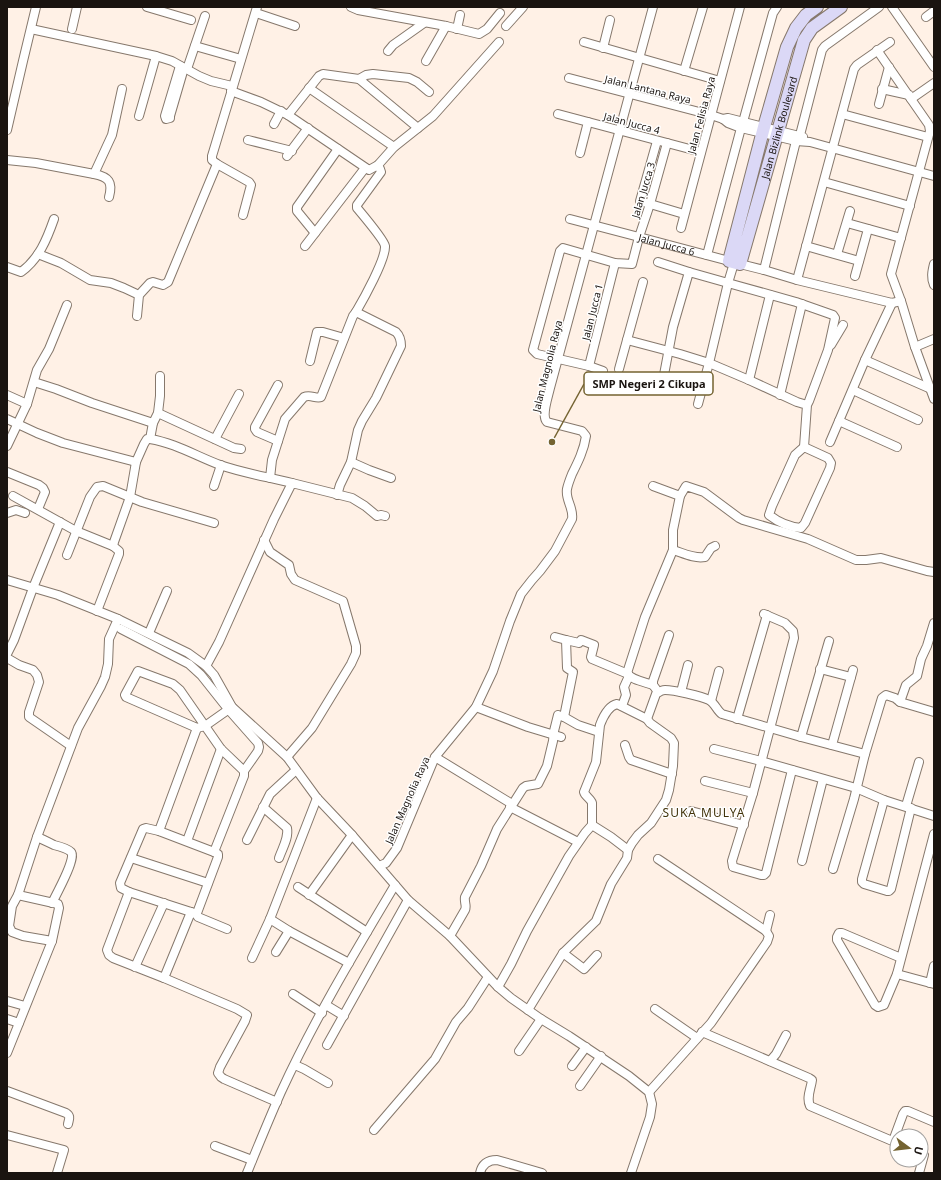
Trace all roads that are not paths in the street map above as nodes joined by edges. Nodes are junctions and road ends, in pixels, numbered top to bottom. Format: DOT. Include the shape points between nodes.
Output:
graph roads {
  1 [pos="36,7"];
  2 [pos="77,7"];
  3 [pos="148,7"];
  4 [pos="350,7"];
  5 [pos="523,7"];
  6 [pos="653,7"];
  7 [pos="703,7"];
  8 [pos="740,7"];
  9 [pos="777,7"];
  10 [pos="817,7"];
  11 [pos="841,7"];
  12 [pos="879,7"];
  13 [pos="892,7"];
  14 [pos="256,10"];
  15 [pos="934,11"];
  16 [pos="500,13"];
  17 [pos="460,15"];
  18 [pos="205,16"];
  19 [pos="926,17"];
  20 [pos="191,20"];
  21 [pos="610,20"];
  22 [pos="424,23"];
  23 [pos="295,26"];
  24 [pos="446,26"];
  25 [pos="506,26"];
  26 [pos="30,29"];
  27 [pos="72,29"];
  28 [pos="457,29"];
  29 [pos="499,42"];
  30 [pos="584,42"];
  31 [pos="890,42"];
  32 [pos="195,46"];
  33 [pos="603,48"];
  34 [pos="877,50"];
  35 [pos="388,51"];
  36 [pos="156,56"];
  37 [pos="640,58"];
  38 [pos="241,59"];
  39 [pos="426,61"];
  40 [pos="889,66"];
  41 [pos="934,67"];
  42 [pos="184,68"];
  43 [pos="684,71"];
  44 [pos="569,78"];
  45 [pos="359,79"];
  46 [pos="720,81"];
  47 [pos="934,83"];
  48 [pos="309,88"];
  49 [pos="122,89"];
  50 [pos="232,89"];
  51 [pos="882,89"];
  52 [pos="429,92"];
  53 [pos="630,95"];
  54 [pos="910,97"];
  55 [pos="879,104"];
  56 [pos="284,113"];
  57 [pos="558,114"];
  58 [pos="842,114"];
  59 [pos="711,115"];
  60 [pos="139,116"];
  61 [pos="588,122"];
  62 [pos="274,124"];
  63 [pos="742,125"];
  64 [pos="308,128"];
  65 [pos="418,128"];
  66 [pos="7,130"];
  67 [pos="763,130"];
  68 [pos="620,131"];
  69 [pos="778,134"];
  70 [pos="928,137"];
  71 [pos="798,138"];
  72 [pos="248,140"];
  73 [pos="657,141"];
  74 [pos="667,143"];
  75 [pos="394,147"];
  76 [pos="338,149"];
  77 [pos="833,149"];
  78 [pos="701,152"];
  79 [pos="580,153"];
  80 [pos="7,160"];
  81 [pos="217,164"];
  82 [pos="378,165"];
  83 [pos="365,168"];
  84 [pos="920,172"];
  85 [pos="94,174"];
  86 [pos="934,176"];
  87 [pos="824,182"];
  88 [pos="109,197"];
  89 [pos="650,204"];
  90 [pos="910,206"];
  91 [pos="850,211"];
  92 [pos="684,214"];
  93 [pos="243,215"];
  94 [pos="54,219"];
  95 [pos="570,219"];
  96 [pos="847,223"];
  97 [pos="594,225"];
  98 [pos="680,228"];
  99 [pos="868,229"];
  100 [pos="316,233"];
  101 [pos="639,236"];
  102 [pos="901,238"];
  103 [pos="305,246"];
  104 [pos="806,246"];
  105 [pos="38,254"];
  106 [pos="838,254"];
  107 [pos="587,255"];
  108 [pos="707,255"];
  109 [pos="859,261"];
  110 [pos="615,262"];
  111 [pos="658,262"];
  112 [pos="734,263"];
  113 [pos="934,264"];
  114 [pos="7,267"];
  115 [pos="764,270"];
  116 [pos="689,272"];
  117 [pos="855,276"];
  118 [pos="797,280"];
  119 [pos="643,282"];
  120 [pos="728,283"];
  121 [pos="934,286"];
  122 [pos="139,295"];
  123 [pos="770,295"];
  124 [pos="901,301"];
  125 [pos="892,303"];
  126 [pos="802,304"];
  127 [pos="66,305"];
  128 [pos="356,312"];
  129 [pos="137,316"];
  130 [pos="843,325"];
  131 [pos="344,338"];
  132 [pos="934,339"];
  133 [pos="627,340"];
  134 [pos="914,347"];
  135 [pos="828,350"];
  136 [pos="668,351"];
  137 [pos="558,359"];
  138 [pos="865,360"];
  139 [pos="310,361"];
  140 [pos="709,363"];
  141 [pos="590,366"];
  142 [pos="619,369"];
  143 [pos="603,371"];
  144 [pos="160,376"];
  145 [pos="663,380"];
  146 [pos="749,380"];
  147 [pos="34,382"];
  148 [pos="278,385"];
  149 [pos="853,390"];
  150 [pos="931,390"];
  151 [pos="239,394"];
  152 [pos="780,394"];
  153 [pos="7,395"];
  154 [pos="934,399"];
  155 [pos="27,404"];
  156 [pos="698,404"];
  157 [pos="807,405"];
  158 [pos="158,413"];
  159 [pos="7,419"];
  160 [pos="918,420"];
  161 [pos="839,421"];
  162 [pos="153,423"];
  163 [pos="18,424"];
  164 [pos="150,439"];
  165 [pos="215,439"];
  166 [pos="278,441"];
  167 [pos="830,442"];
  168 [pos="7,446"];
  169 [pos="804,447"];
  170 [pos="897,447"];
  171 [pos="241,449"];
  172 [pos="136,462"];
  173 [pos="351,462"];
  174 [pos="221,465"];
  175 [pos="7,472"];
  176 [pos="270,478"];
  177 [pos="391,478"];
  178 [pos="292,483"];
  179 [pos="214,486"];
  180 [pos="652,486"];
  181 [pos="337,495"];
  182 [pos="13,496"];
  183 [pos="130,496"];
  184 [pos="680,496"];
  185 [pos="38,509"];
  186 [pos="7,513"];
  187 [pos="25,513"];
  188 [pos="385,516"];
  189 [pos="60,522"];
  190 [pos="214,523"];
  191 [pos="76,531"];
  192 [pos="264,540"];
  193 [pos="114,546"];
  194 [pos="715,546"];
  195 [pos="673,550"];
  196 [pos="67,555"];
  197 [pos="934,572"];
  198 [pos="7,580"];
  199 [pos="33,588"];
  200 [pos="167,591"];
  201 [pos="97,611"];
  202 [pos="118,619"];
  203 [pos="934,623"];
  204 [pos="121,629"];
  205 [pos="149,633"];
  206 [pos="669,636"];
  207 [pos="555,637"];
  208 [pos="566,640"];
  209 [pos="828,641"];
  210 [pos="931,643"];
  211 [pos="7,654"];
  212 [pos="7,658"];
  213 [pos="688,665"];
  214 [pos="206,666"];
  215 [pos="820,668"];
  216 [pos="719,671"];
  217 [pos="628,675"];
  218 [pos="653,685"];
  219 [pos="658,692"];
  220 [pos="681,692"];
  221 [pos="711,701"];
  222 [pos="900,702"];
  223 [pos="622,706"];
  224 [pos="476,707"];
  225 [pos="230,708"];
  226 [pos="934,712"];
  227 [pos="564,717"];
  228 [pos="647,719"];
  229 [pos="737,719"];
  230 [pos="201,727"];
  231 [pos="769,728"];
  232 [pos="599,732"];
  233 [pos="557,736"];
  234 [pos="801,737"];
  235 [pos="625,745"];
  236 [pos="832,745"];
  237 [pos="71,746"];
  238 [pos="222,749"];
  239 [pos="714,749"];
  240 [pos="865,754"];
  241 [pos="287,757"];
  242 [pos="435,757"];
  243 [pos="761,761"];
  244 [pos="919,762"];
  245 [pos="296,770"];
  246 [pos="792,770"];
  247 [pos="244,771"];
  248 [pos="672,774"];
  249 [pos="823,779"];
  250 [pos="705,781"];
  251 [pos="856,788"];
  252 [pos="753,793"];
  253 [pos="317,798"];
  254 [pos="884,800"];
  255 [pos="511,805"];
  256 [pos="263,807"];
  257 [pos="908,807"];
  258 [pos="691,811"];
  259 [pos="934,816"];
  260 [pos="592,825"];
  261 [pos="744,825"];
  262 [pos="159,831"];
  263 [pos="934,834"];
  264 [pos="352,835"];
  265 [pos="37,837"];
  266 [pos="247,840"];
  267 [pos="187,841"];
  268 [pos="578,842"];
  269 [pos="628,850"];
  270 [pos="214,852"];
  271 [pos="131,858"];
  272 [pos="279,858"];
  273 [pos="658,859"];
  274 [pos="802,860"];
  275 [pos="379,866"];
  276 [pos="833,869"];
  277 [pos="208,883"];
  278 [pos="395,885"];
  279 [pos="298,887"];
  280 [pos="129,892"];
  281 [pos="309,895"];
  282 [pos="13,898"];
  283 [pos="408,900"];
  284 [pos="52,903"];
  285 [pos="164,903"];
  286 [pos="193,913"];
  287 [pos="770,915"];
  288 [pos="270,919"];
  289 [pos="8,926"];
  290 [pos="227,929"];
  291 [pos="290,931"];
  292 [pos="766,931"];
  293 [pos="367,932"];
  294 [pos="450,936"];
  295 [pos="52,941"];
  296 [pos="276,952"];
  297 [pos="563,952"];
  298 [pos="597,955"];
  299 [pos="252,958"];
  300 [pos="901,958"];
  301 [pos="349,962"];
  302 [pos="934,966"];
  303 [pos="135,968"];
  304 [pos="897,974"];
  305 [pos="488,977"];
  306 [pos="164,978"];
  307 [pos="932,983"];
  308 [pos="498,986"];
  309 [pos="293,994"];
  310 [pos="7,1001"];
  311 [pos="25,1006"];
  312 [pos="324,1009"];
  313 [pos="655,1009"];
  314 [pos="528,1010"];
  315 [pos="344,1016"];
  316 [pos="7,1019"];
  317 [pos="541,1019"];
  318 [pos="19,1023"];
  319 [pos="700,1035"];
  320 [pos="786,1035"];
  321 [pos="328,1045"];
  322 [pos="586,1047"];
  323 [pos="519,1051"];
  324 [pos="7,1053"];
  325 [pos="601,1056"];
  326 [pos="770,1061"];
  327 [pos="295,1065"];
  328 [pos="572,1066"];
  329 [pos="328,1083"];
  330 [pos="580,1086"];
  331 [pos="7,1091"];
  332 [pos="649,1092"];
  333 [pos="277,1102"];
  334 [pos="934,1122"];
  335 [pos="68,1124"];
  336 [pos="899,1128"];
  337 [pos="374,1130"];
  338 [pos="7,1135"];
  339 [pos="889,1139"];
  340 [pos="215,1146"];
  341 [pos="252,1160"];
  342 [pos="520,1170"];
  343 [pos="57,1173"];
  344 [pos="247,1173"];
  345 [pos="480,1173"];
  346 [pos="542,1173"];
  347 [pos="631,1173"];
  1 -- 26 [label="street"];
  2 -- 27 [label="street"];
  3 -- 20 [label="street"];
  4 -- 22 [label="street"];
  5 -- 25 [label="street"];
  6 -- 37 [label="street, Jalan Magnolia Raya"];
  7 -- 43 [label="street"];
  8 -- 46 [label="street, Jalan Felisia Raya"];
  9 -- 63 [label="street" via="772,13"];
  10 -- 67 [label="street, Jalan Bizlink Boulevard" via="806,15 796,28"];
  11 -- 69 [label="street, Jalan Bizlink Boulevard" via="812,28 804,40"];
  12 -- 71 [label="street" via="822,50"];
  13 -- 41 [label="street"];
  14 -- 23 [label="street"];
  14 -- 38 [label="street"];
  15 -- 19 [label="street"];
  16 -- 28 [label="street" via="482,32"];
  17 -- 28 [label="street"];
  18 -- 32 [label="street"];
  21 -- 33 [label="street"];
  22 -- 24 [label="street"];
  22 -- 35 [label="street"];
  24 -- 28 [label="street"];
  24 -- 39 [label="street"];
  26 -- 36 [label="street"];
  26 -- 66 [label="street"];
  29 -- 65 [label="street" via="433,116"];
  30 -- 33 [label="street"];
  31 -- 34 [label="street"];
  32 -- 38 [label="street"];
  32 -- 42 [label="street"];
  33 -- 37 [label="street"];
  34 -- 40 [label="street"];
  34 -- 58 [label="street" via="854,70"];
  36 -- 42 [label="street"];
  36 -- 60 [label="street"];
  37 -- 43 [label="street"];
  37 -- 53 [label="street, Jalan Magnolia Raya"];
  38 -- 50 [label="street"];
  40 -- 51 [label="street"];
  40 -- 54 [label="street"];
  42 -- 42 [label="street" via="170,118 166,119 165,116"];
  42 -- 50 [label="street"];
  43 -- 46 [label="street"];
  44 -- 53 [label="street, Jalan Lantana Raya"];
  45 -- 48 [label="street" via="320,75"];
  45 -- 52 [label="street" via="373,74 404,77 417,82"];
  45 -- 65 [label="street"];
  46 -- 59 [label="street, Jalan Felisia Raya"];
  47 -- 54 [label="street"];
  48 -- 56 [label="street"];
  48 -- 75 [label="street"];
  49 -- 85 [label="street" via="112,135"];
  50 -- 56 [label="street"];
  50 -- 81 [label="street" via="212,156 212,160"];
  51 -- 54 [label="street"];
  51 -- 55 [label="street"];
  53 -- 59 [label="street, Jalan Lantana Raya"];
  53 -- 68 [label="street, Jalan Magnolia Raya"];
  54 -- 70 [label="street" via="929,125"];
  56 -- 62 [label="street"];
  56 -- 64 [label="street"];
  57 -- 61 [label="street, Jalan Jucca 4"];
  58 -- 70 [label="street"];
  58 -- 77 [label="street"];
  59 -- 63 [label="street, Jalan Lantana Raya" via="728,123"];
  59 -- 78 [label="street, Jalan Felisia Raya"];
  61 -- 68 [label="street, Jalan Jucca 4"];
  61 -- 79 [label="street"];
  63 -- 67 [label="street, Jalan Lantana Raya"];
  63 -- 108 [label="street"];
  64 -- 72 [label="street" via="290,154"];
  64 -- 76 [label="street"];
  65 -- 75 [label="street"];
  67 -- 69 [label="street, Jalan Lantana Raya"];
  67 -- 112 [label="street, Jalan Bizlink Boulevard"];
  68 -- 73 [label="street, Jalan Jucca 4"];
  68 -- 97 [label="street, Jalan Magnolia Raya"];
  69 -- 71 [label="street, Jalan Lantana Raya"];
  69 -- 112 [label="street, Jalan Bizlink Boulevard"];
  70 -- 84 [label="street"];
  71 -- 77 [label="street, Jalan Lantana Raya"];
  71 -- 115 [label="street"];
  73 -- 74 [label="street, Jalan Jucca 4"];
  73 -- 89 [label="street" via="640,201"];
  74 -- 78 [label="street, Jalan Jucca 4"];
  74 -- 89 [label="street, Jalan Jucca 3"];
  75 -- 82 [label="street"];
  76 -- 83 [label="street"];
  76 -- 100 [label="street" via="297,207 297,211"];
  77 -- 84 [label="street, Jalan Lantana Raya"];
  77 -- 87 [label="street"];
  78 -- 92 [label="street, Jalan Felisia Raya"];
  80 -- 85 [label="street"];
  81 -- 93 [label="street" via="251,185"];
  81 -- 122 [label="street" via="168,282 163,285 150,283"];
  82 -- 83 [label="street" via="369,170"];
  82 -- 128 [label="street" via="381,172 357,208 384,243 384,251 376,275"];
  83 -- 100 [label="street"];
  84 -- 86 [label="street, Jalan Lantana Raya"];
  84 -- 90 [label="street"];
  85 -- 88 [label="street" via="107,179 111,189"];
  87 -- 90 [label="street"];
  87 -- 104 [label="street"];
  89 -- 92 [label="street"];
  89 -- 101 [label="street, Jalan Jucca 3"];
  90 -- 102 [label="street"];
  91 -- 96 [label="street"];
  92 -- 98 [label="street, Jalan Felisia Raya"];
  94 -- 105 [label="street"];
  95 -- 97 [label="street, Jalan Jucca 6"];
  96 -- 99 [label="street"];
  96 -- 106 [label="street"];
  97 -- 101 [label="street, Jalan Jucca 6"];
  97 -- 107 [label="street, Jalan Magnolia Raya"];
  99 -- 102 [label="street"];
  99 -- 109 [label="street"];
  100 -- 103 [label="street"];
  101 -- 108 [label="street, Jalan Jucca 6"];
  101 -- 110 [label="street, Jalan Jucca 3" via="632,263 630,265"];
  102 -- 124 [label="street" via="891,274"];
  104 -- 106 [label="street"];
  104 -- 118 [label="street"];
  105 -- 114 [label="street" via="21,272"];
  105 -- 122 [label="street" via="61,263 90,280 111,283"];
  106 -- 109 [label="street"];
  107 -- 110 [label="street"];
  107 -- 137 [label="street, Jalan Magnolia Raya"];
  107 -- 137 [label="street" via="563,248 560,251 533,346 537,354"];
  108 -- 112 [label="street, Jalan Jucca 6"];
  109 -- 117 [label="street"];
  110 -- 141 [label="street, Jalan Jucca 1"];
  111 -- 116 [label="street"];
  112 -- 115 [label="street, Jalan Jucca 6"];
  112 -- 120 [label="street"];
  113 -- 121 [label="street"];
  115 -- 118 [label="street, Jalan Jucca 6"];
  116 -- 120 [label="street"];
  116 -- 136 [label="street"];
  118 -- 125 [label="street, Jalan Jucca 6"];
  119 -- 133 [label="street"];
  120 -- 123 [label="street"];
  120 -- 140 [label="street"];
  122 -- 129 [label="street"];
  123 -- 126 [label="street"];
  123 -- 146 [label="street"];
  124 -- 125 [label="street"];
  124 -- 134 [label="street"];
  125 -- 138 [label="street"];
  126 -- 135 [label="street" via="835,318"];
  126 -- 152 [label="street"];
  127 -- 147 [label="street"];
  128 -- 131 [label="street"];
  128 -- 173 [label="street" via="399,334 401,346 358,430"];
  130 -- 135 [label="street"];
  131 -- 139 [label="street" via="317,332"];
  131 -- 166 [label="street" via="321,397 304,397 285,420"];
  132 -- 134 [label="street"];
  133 -- 136 [label="street"];
  133 -- 142 [label="street"];
  134 -- 150 [label="street"];
  135 -- 157 [label="street"];
  136 -- 140 [label="street"];
  136 -- 145 [label="street"];
  137 -- 141 [label="street"];
  137 -- 224 [label="street, Jalan Magnolia Raya" via="544,415 545,421 582,431 586,436 585,445 567,488 572,519 555,551 521,594 493,671"];
  138 -- 149 [label="street"];
  138 -- 150 [label="street"];
  140 -- 146 [label="street"];
  140 -- 156 [label="street"];
  141 -- 143 [label="street"];
  144 -- 158 [label="street"];
  146 -- 152 [label="street"];
  147 -- 155 [label="street"];
  147 -- 162 [label="street"];
  148 -- 166 [label="street" via="255,426 257,432"];
  149 -- 160 [label="street"];
  149 -- 161 [label="street"];
  150 -- 154 [label="street"];
  151 -- 165 [label="street"];
  152 -- 157 [label="street"];
  153 -- 155 [label="street"];
  155 -- 163 [label="street"];
  157 -- 169 [label="street"];
  158 -- 162 [label="street"];
  158 -- 165 [label="street"];
  159 -- 163 [label="street"];
  161 -- 167 [label="street"];
  161 -- 170 [label="street"];
  162 -- 164 [label="street"];
  163 -- 168 [label="street"];
  163 -- 172 [label="street" via="63,443"];
  164 -- 172 [label="street" via="146,440"];
  164 -- 174 [label="street" via="170,443"];
  165 -- 171 [label="street"];
  166 -- 176 [label="street"];
  169 -- 169 [label="street" via="828,458 832,463 805,523 801,528 796,528 769,515 795,455"];
  172 -- 183 [label="street"];
  173 -- 177 [label="street"];
  173 -- 181 [label="street"];
  174 -- 176 [label="street"];
  174 -- 179 [label="street"];
  175 -- 185 [label="street" via="43,488 45,492"];
  176 -- 178 [label="street"];
  178 -- 181 [label="street"];
  178 -- 192 [label="street"];
  180 -- 184 [label="street"];
  181 -- 188 [label="street" via="352,498 377,516"];
  182 -- 185 [label="street"];
  183 -- 190 [label="street" via="142,502"];
  183 -- 191 [label="street" via="103,486 97,487 90,497"];
  183 -- 193 [label="street"];
  184 -- 195 [label="street" via="673,530"];
  184 -- 197 [label="street" via="687,486 704,492 739,518 808,540 856,560 881,558"];
  185 -- 189 [label="street"];
  186 -- 187 [label="street" via="16,510"];
  189 -- 191 [label="street"];
  189 -- 199 [label="street"];
  191 -- 193 [label="street"];
  191 -- 196 [label="street"];
  192 -- 214 [label="street"];
  192 -- 241 [label="street" via="270,552 289,565 295,580 343,601 356,646 352,664 312,728"];
  193 -- 201 [label="street" via="119,554"];
  194 -- 195 [label="street" via="705,557 697,558"];
  195 -- 217 [label="street" via="645,616"];
  198 -- 199 [label="street"];
  199 -- 201 [label="street"];
  199 -- 211 [label="street"];
  200 -- 205 [label="street"];
  201 -- 202 [label="street"];
  202 -- 205 [label="street"];
  202 -- 237 [label="street" via="109,639 105,677"];
  203 -- 210 [label="street"];
  204 -- 225 [label="street" via="189,664"];
  205 -- 214 [label="street" via="188,653"];
  206 -- 218 [label="street"];
  207 -- 208 [label="street"];
  208 -- 217 [label="street" via="579,643 581,640 594,645 592,659"];
  208 -- 227 [label="street" via="567,668 573,673"];
  209 -- 215 [label="street"];
  210 -- 222 [label="street" via="921,659 917,676 906,685"];
  212 -- 237 [label="street" via="33,670 37,675 39,682 29,717"];
  213 -- 220 [label="street"];
  214 -- 225 [label="street" via="214,675"];
  215 -- 234 [label="street"];
  215 -- 236 [label="street" via="852,674"];
  216 -- 221 [label="street"];
  217 -- 218 [label="street"];
  217 -- 223 [label="street"];
  218 -- 219 [label="street"];
  219 -- 220 [label="street"];
  219 -- 228 [label="street"];
  220 -- 221 [label="street"];
  221 -- 229 [label="street" via="719,712"];
  222 -- 226 [label="street"];
  222 -- 240 [label="street" via="886,694 883,696"];
  223 -- 228 [label="street"];
  223 -- 232 [label="street" via="617,704 610,708 602,720"];
  224 -- 233 [label="street"];
  224 -- 242 [label="street, Jalan Magnolia Raya"];
  225 -- 230 [label="street"];
  225 -- 241 [label="street"];
  225 -- 247 [label="street" via="259,747"];
  227 -- 232 [label="street"];
  227 -- 233 [label="street" via="557,717"];
  228 -- 248 [label="street" via="673,740"];
  229 -- 231 [label="street"];
  229 -- 231 [label="street" via="765,614 785,623 794,634"];
  230 -- 230 [label="street" via="180,690 172,684 136,672 126,696"];
  230 -- 238 [label="street"];
  230 -- 262 [label="street"];
  231 -- 234 [label="street"];
  231 -- 243 [label="street"];
  232 -- 260 [label="street" via="596,762 584,792 592,803"];
  233 -- 255 [label="street" via="539,783 524,786"];
  234 -- 236 [label="street"];
  235 -- 248 [label="street" via="631,760"];
  236 -- 240 [label="street"];
  237 -- 265 [label="street"];
  238 -- 247 [label="street"];
  238 -- 267 [label="street"];
  239 -- 243 [label="street"];
  240 -- 251 [label="street"];
  241 -- 245 [label="street"];
  242 -- 255 [label="street"];
  242 -- 275 [label="street, Jalan Magnolia Raya" via="397,848 386,863"];
  243 -- 246 [label="street"];
  243 -- 252 [label="street"];
  244 -- 257 [label="street"];
  245 -- 253 [label="street"];
  245 -- 256 [label="street" via="270,794"];
  246 -- 249 [label="street"];
  246 -- 261 [label="street" via="765,874 732,866"];
  247 -- 270 [label="street"];
  248 -- 269 [label="street" via="666,800"];
  249 -- 251 [label="street"];
  249 -- 274 [label="street"];
  250 -- 252 [label="street"];
  251 -- 254 [label="street"];
  251 -- 276 [label="street"];
  252 -- 261 [label="street"];
  253 -- 264 [label="street"];
  253 -- 288 [label="street"];
  254 -- 257 [label="street"];
  254 -- 257 [label="street" via="862,882 887,891 891,889"];
  255 -- 268 [label="street"];
  255 -- 294 [label="street" via="465,897 465,910"];
  256 -- 266 [label="street"];
  256 -- 272 [label="street" via="287,828 287,837"];
  257 -- 259 [label="street"];
  258 -- 261 [label="street"];
  260 -- 268 [label="street"];
  260 -- 269 [label="street"];
  262 -- 267 [label="street"];
  262 -- 271 [label="street" via="144,828"];
  263 -- 300 [label="street"];
  264 -- 275 [label="street"];
  264 -- 281 [label="street"];
  265 -- 282 [label="street"];
  265 -- 284 [label="street" via="72,854 69,868"];
  267 -- 270 [label="street"];
  268 -- 308 [label="street"];
  269 -- 297 [label="street" via="627,858 611,884 596,922"];
  270 -- 277 [label="street" via="218,855"];
  271 -- 277 [label="street"];
  271 -- 280 [label="street" via="120,883 122,888"];
  273 -- 292 [label="street"];
  275 -- 278 [label="street"];
  277 -- 286 [label="street" via="197,913"];
  278 -- 283 [label="street"];
  278 -- 293 [label="street"];
  279 -- 281 [label="street"];
  280 -- 285 [label="street"];
  280 -- 303 [label="street" via="108,950 113,958"];
  281 -- 293 [label="street"];
  282 -- 284 [label="street"];
  282 -- 289 [label="street"];
  283 -- 294 [label="street"];
  283 -- 315 [label="street"];
  284 -- 295 [label="street" via="58,904 59,908"];
  285 -- 286 [label="street"];
  285 -- 303 [label="street"];
  286 -- 290 [label="street"];
  286 -- 306 [label="street"];
  287 -- 292 [label="street"];
  288 -- 291 [label="street"];
  288 -- 299 [label="street"];
  289 -- 295 [label="street" via="12,932 23,936"];
  291 -- 296 [label="street"];
  291 -- 301 [label="street"];
  292 -- 319 [label="street" via="769,936 767,942"];
  293 -- 301 [label="street"];
  294 -- 305 [label="street"];
  295 -- 311 [label="street"];
  297 -- 298 [label="street" via="584,969"];
  297 -- 314 [label="street"];
  300 -- 304 [label="street"];
  300 -- 304 [label="street" via="842,933 838,935 837,940 875,1006 881,1007 886,1003"];
  301 -- 312 [label="street"];
  302 -- 307 [label="street"];
  303 -- 306 [label="street"];
  304 -- 307 [label="street"];
  305 -- 308 [label="street"];
  305 -- 337 [label="street" via="456,1022 435,1059"];
  306 -- 333 [label="street" via="247,1015 218,1073 224,1079"];
  308 -- 314 [label="street"];
  309 -- 312 [label="street"];
  310 -- 311 [label="street"];
  311 -- 318 [label="street"];
  312 -- 315 [label="street"];
  312 -- 327 [label="street"];
  313 -- 319 [label="street"];
  314 -- 317 [label="street"];
  315 -- 321 [label="street"];
  316 -- 318 [label="street"];
  317 -- 322 [label="street"];
  317 -- 323 [label="street"];
  318 -- 324 [label="street"];
  319 -- 326 [label="street"];
  319 -- 332 [label="street"];
  320 -- 326 [label="street"];
  322 -- 325 [label="street"];
  322 -- 328 [label="street"];
  325 -- 330 [label="street"];
  325 -- 332 [label="street"];
  326 -- 339 [label="street" via="812,1080 808,1100 810,1106"];
  327 -- 329 [label="street"];
  327 -- 333 [label="street"];
  331 -- 335 [label="street" via="68,1115"];
  332 -- 347 [label="street" via="652,1104 650,1117"];
  333 -- 341 [label="street"];
  334 -- 336 [label="street" via="905,1111"];
  338 -- 343 [label="street" via="64,1150"];
  340 -- 341 [label="street"];
  341 -- 344 [label="street"];
  342 -- 345 [label="street" via="491,1160 485,1162"];
  342 -- 346 [label="street"];
}
